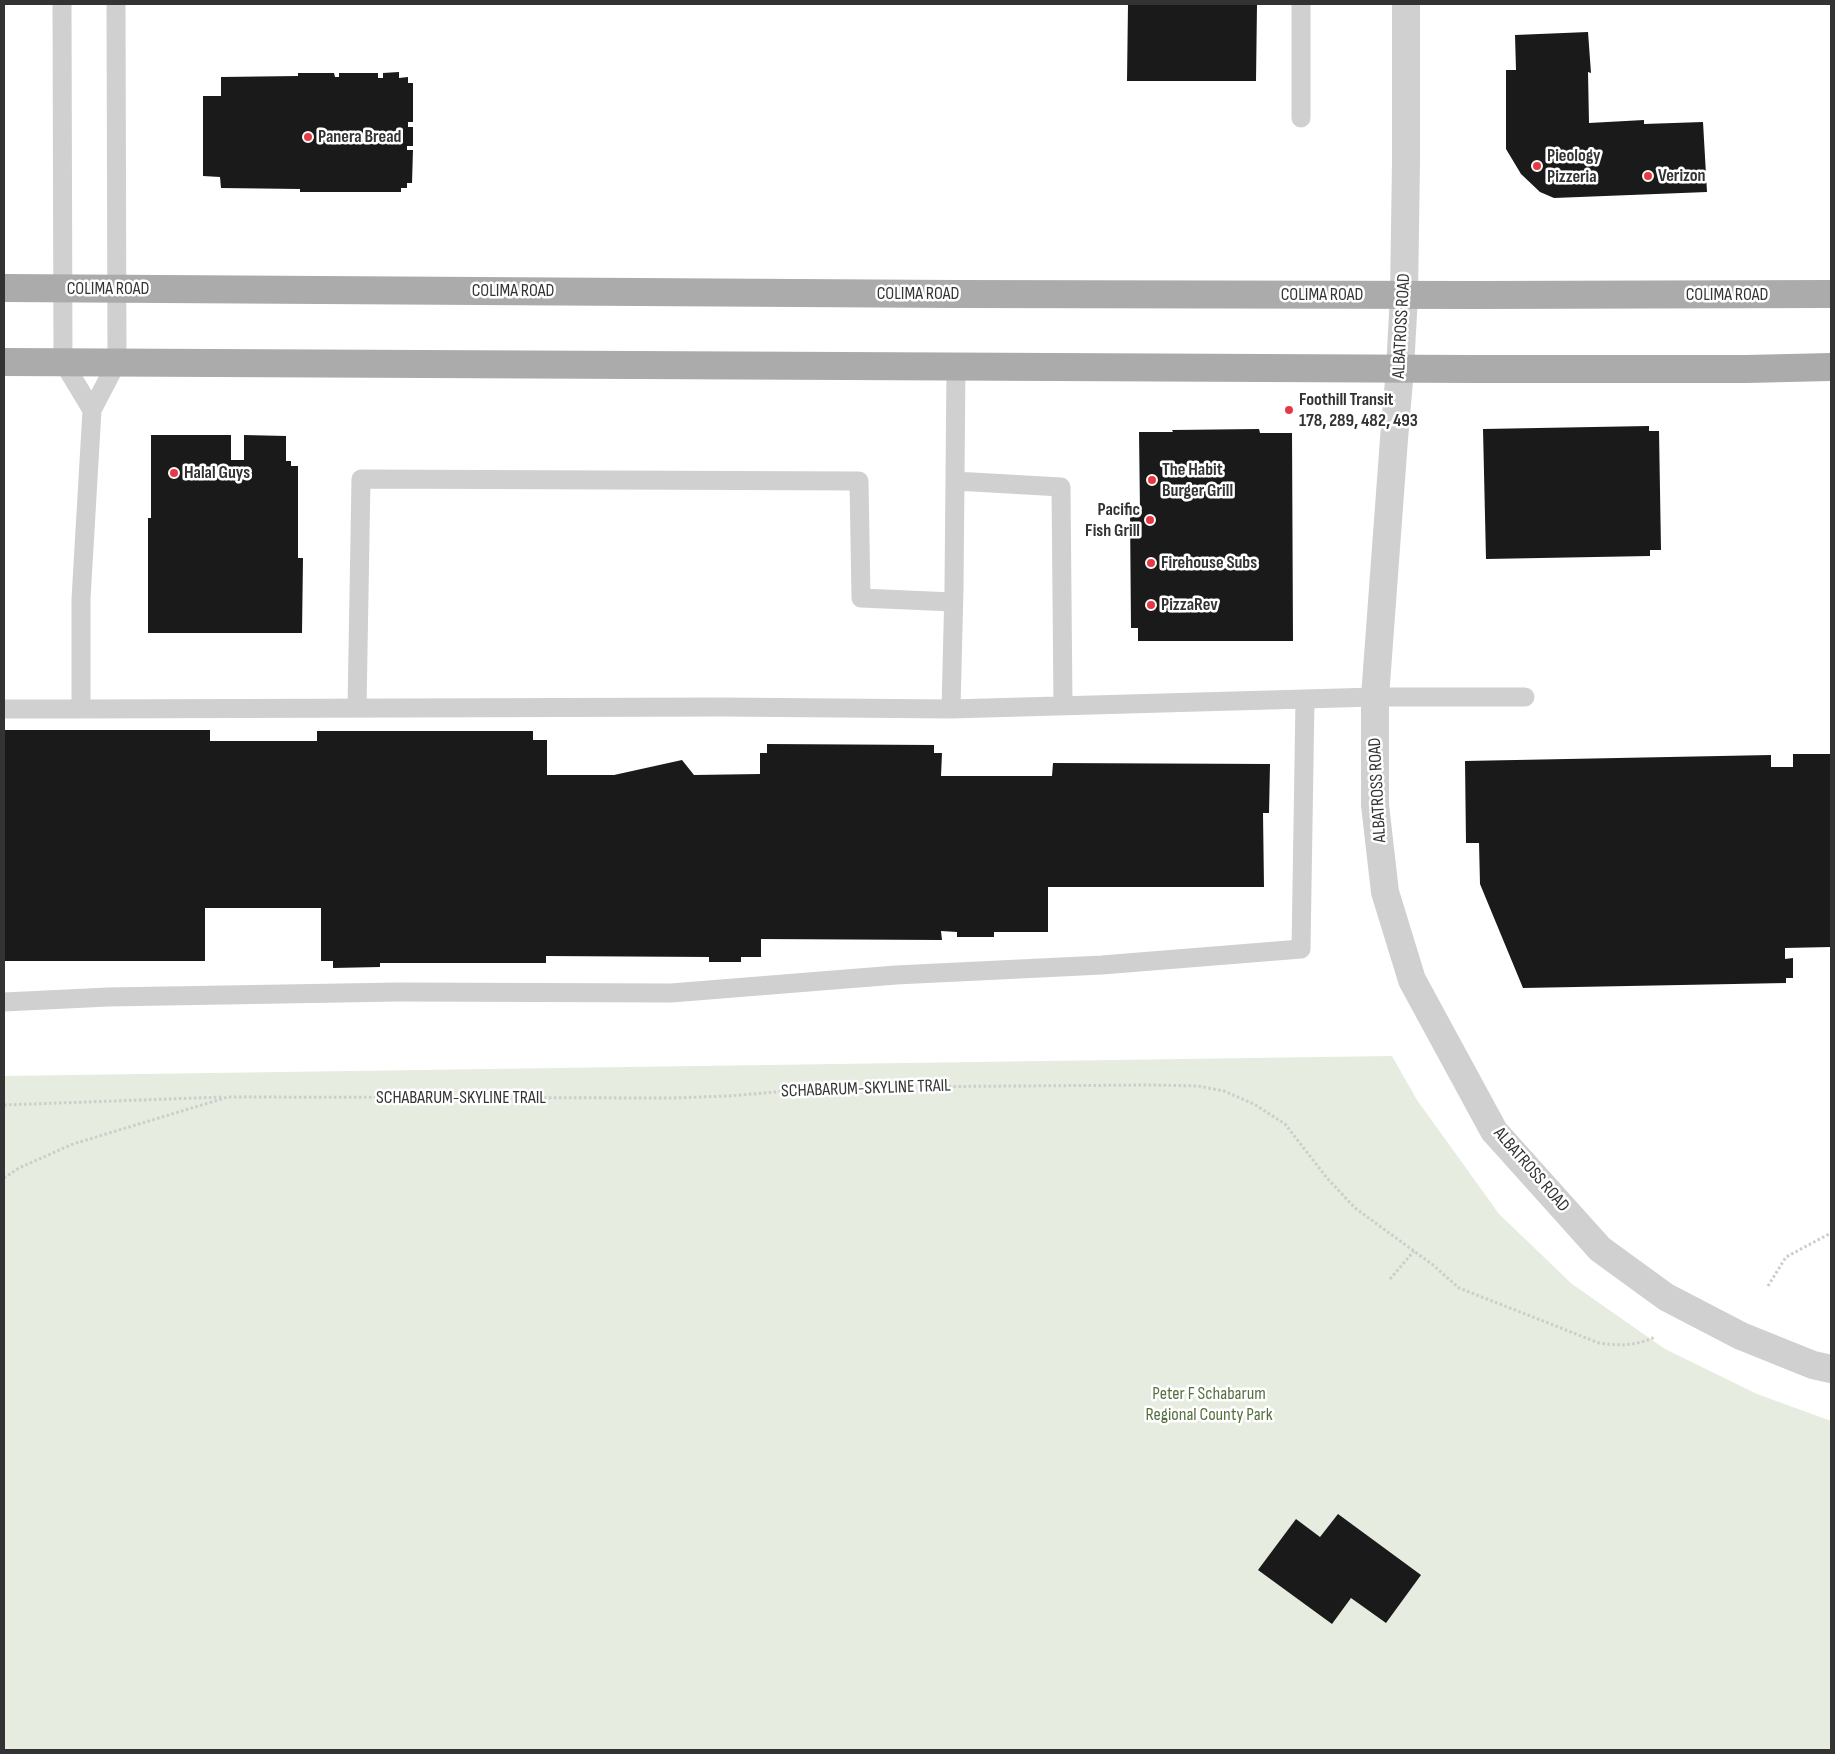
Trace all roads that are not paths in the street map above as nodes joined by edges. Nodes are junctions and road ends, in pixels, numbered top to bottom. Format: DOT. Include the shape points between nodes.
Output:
graph roads {
  1 [pos="62,4"];
  2 [pos="116,4"];
  3 [pos="1301,4"];
  4 [pos="1406,4"];
  5 [pos="1301,118"];
  6 [pos="4,288"];
  7 [pos="63,288"];
  8 [pos="117,288"];
  9 [pos="1831,294"];
  10 [pos="1404,295"];
  11 [pos="4,362"];
  12 [pos="63,362"];
  13 [pos="117,362"];
  14 [pos="956,366"];
  15 [pos="1831,367"];
  16 [pos="1400,369"];
  17 [pos="92,410"];
  18 [pos="955,482"];
  19 [pos="953,602"];
  20 [pos="1375,697"];
  21 [pos="1525,697"];
  22 [pos="1304,699"];
  23 [pos="1063,706"];
  24 [pos="357,708"];
  25 [pos="4,709"];
  26 [pos="80,709"];
  27 [pos="951,709"];
  28 [pos="4,1002"];
  29 [pos="1831,1370"];
  1 -- 7 [label="lane"];
  2 -- 8 [label="lane"];
  3 -- 5 [label="lane"];
  4 -- 10 [label="street, ALBATROSS ROAD"];
  6 -- 7 [label="main road, COLIMA ROAD"];
  7 -- 8 [label="main road, COLIMA ROAD"];
  7 -- 12 [label="lane"];
  8 -- 10 [label="main road, COLIMA ROAD"];
  8 -- 13 [label="lane"];
  9 -- 10 [label="main road, COLIMA ROAD"];
  10 -- 16 [label="street, ALBATROSS ROAD"];
  11 -- 12 [label="main road"];
  12 -- 13 [label="main road"];
  12 -- 17 [label="lane"];
  13 -- 14 [label="main road"];
  13 -- 17 [label="lane"];
  14 -- 16 [label="main road"];
  14 -- 18 [label="lane"];
  15 -- 16 [label="main road"];
  16 -- 20 [label="street, ALBATROSS ROAD"];
  17 -- 26 [label="lane" via="81,599"];
  18 -- 19 [label="lane"];
  18 -- 23 [label="lane" via="1061,487"];
  19 -- 24 [label="lane" via="861,598 859,481 361,480"];
  19 -- 27 [label="lane"];
  20 -- 21 [label="lane"];
  20 -- 22 [label="lane"];
  20 -- 29 [label="street, ALBATROSS ROAD" via="1375,805 1386,892 1412,980 1494,1130 1600,1249 1666,1297 1741,1336"];
  22 -- 23 [label="lane"];
  22 -- 28 [label="lane" via="1301,949 671,993 399,992 108,996"];
  23 -- 27 [label="lane"];
  24 -- 26 [label="lane"];
  24 -- 27 [label="lane"];
  25 -- 26 [label="lane"];
}
